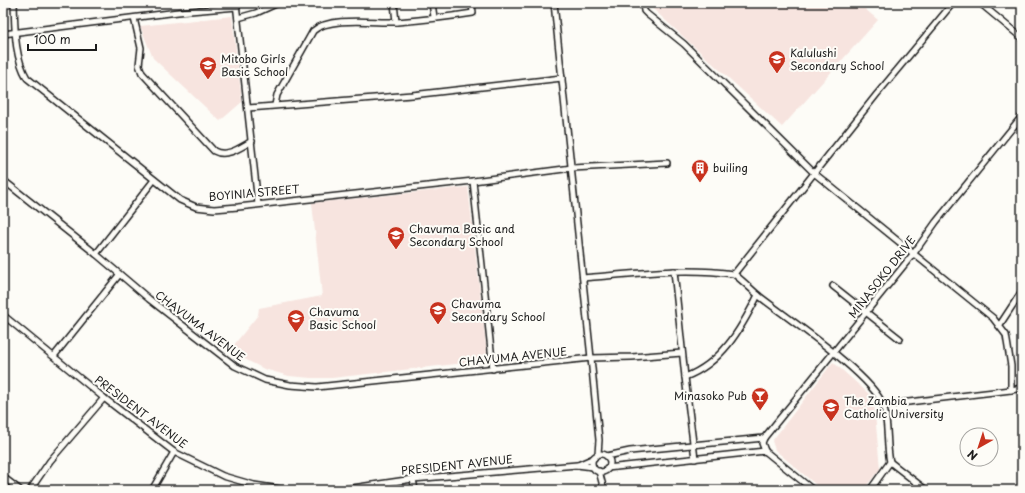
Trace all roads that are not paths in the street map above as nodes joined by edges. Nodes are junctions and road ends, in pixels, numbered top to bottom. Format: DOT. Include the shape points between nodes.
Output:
graph roads {
  1 [pos="14,3"];
  2 [pos="278,3"];
  3 [pos="394,3"];
  4 [pos="432,3"];
  5 [pos="472,3"];
  6 [pos="554,3"];
  7 [pos="643,3"];
  8 [pos="953,3"];
  9 [pos="980,3"];
  10 [pos="273,4"];
  11 [pos="236,5"];
  12 [pos="134,18"];
  13 [pos="238,18"];
  14 [pos="434,18"];
  15 [pos="396,22"];
  16 [pos="15,33"];
  17 [pos="3,34"];
  18 [pos="1022,38"];
  19 [pos="562,78"];
  20 [pos="275,105"];
  21 [pos="248,108"];
  22 [pos="1022,116"];
  23 [pos="252,141"];
  24 [pos="667,163"];
  25 [pos="572,168"];
  26 [pos="814,173"];
  27 [pos="3,180"];
  28 [pos="154,180"];
  29 [pos="473,181"];
  30 [pos="258,204"];
  31 [pos="914,253"];
  32 [pos="96,254"];
  33 [pos="674,271"];
  34 [pos="734,274"];
  35 [pos="119,275"];
  36 [pos="583,278"];
  37 [pos="833,286"];
  38 [pos="1022,291"];
  39 [pos="758,295"];
  40 [pos="867,312"];
  41 [pos="3,314"];
  42 [pos="999,326"];
  43 [pos="900,339"];
  44 [pos="682,353"];
  45 [pos="834,353"];
  46 [pos="54,356"];
  47 [pos="591,358"];
  48 [pos="493,369"];
  49 [pos="684,377"];
  50 [pos="1022,388"];
  51 [pos="1011,390"];
  52 [pos="104,398"];
  53 [pos="883,405"];
  54 [pos="764,438"];
  55 [pos="693,446"];
  56 [pos="764,451"];
  57 [pos="174,452"];
  58 [pos="600,456"];
  59 [pos="695,459"];
  60 [pos="890,462"];
  61 [pos="577,465"];
  62 [pos="593,467"];
  63 [pos="603,470"];
  64 [pos="3,477"];
  65 [pos="413,479"];
  66 [pos="253,488"];
  67 [pos="20,490"];
  68 [pos="30,490"];
  69 [pos="152,490"];
  70 [pos="286,490"];
  71 [pos="339,490"];
  72 [pos="415,490"];
  73 [pos="604,490"];
  74 [pos="813,490"];
  75 [pos="870,490"];
  76 [pos="926,490"];
  1 -- 16 [label="street, BOYINIA STREET"];
  2 -- 10 [label="street"];
  3 -- 15 [label="street"];
  4 -- 14 [label="street"];
  5 -- 14 [label="street" via="473,13"];
  6 -- 19 [label="street"];
  7 -- 26 [label="street" via="647,14 684,44"];
  8 -- 26 [label="street"];
  9 -- 18 [label="street"];
  10 -- 13 [label="street" via="256,13"];
  11 -- 12 [label="street"];
  11 -- 13 [label="street"];
  12 -- 16 [label="street"];
  12 -- 23 [label="street" via="141,48 139,65 142,73 214,152 226,154"];
  13 -- 21 [label="street"];
  14 -- 15 [label="street"];
  15 -- 20 [label="street" via="339,23 317,28 277,95"];
  16 -- 17 [label="street"];
  16 -- 28 [label="street, BOYINIA STREET" via="21,67 27,78"];
  19 -- 20 [label="street"];
  19 -- 25 [label="street"];
  20 -- 21 [label="street"];
  21 -- 23 [label="street"];
  22 -- 31 [label="street, MINASOKO DRIVE"];
  23 -- 30 [label="street"];
  24 -- 25 [label="street, BOYINIA STREET"];
  25 -- 29 [label="street, BOYINIA STREET"];
  25 -- 36 [label="street"];
  26 -- 31 [label="street"];
  26 -- 34 [label="street"];
  27 -- 32 [label="street, CHAVUMA AVENUE"];
  28 -- 30 [label="street, BOYINIA STREET" via="180,200 196,207 214,209"];
  28 -- 32 [label="street"];
  29 -- 30 [label="street, BOYINIA STREET"];
  29 -- 48 [label="street"];
  31 -- 40 [label="street, MINASOKO DRIVE"];
  31 -- 42 [label="street" via="993,318"];
  32 -- 35 [label="street, CHAVUMA AVENUE"];
  33 -- 34 [label="street" via="712,270"];
  33 -- 36 [label="street"];
  33 -- 44 [label="street"];
  34 -- 39 [label="street"];
  35 -- 46 [label="street"];
  35 -- 48 [label="street, CHAVUMA AVENUE" via="235,366 265,380 317,387"];
  36 -- 47 [label="street"];
  37 -- 40 [label="street"];
  38 -- 42 [label="street"];
  39 -- 45 [label="street"];
  39 -- 49 [label="street" via="734,338 709,364 697,373"];
  40 -- 43 [label="street"];
  40 -- 45 [label="street, MINASOKO DRIVE"];
  41 -- 46 [label="street, PRESIDENT AVENUE"];
  42 -- 51 [label="street" via="1006,335 1011,366"];
  44 -- 47 [label="street, CHAVUMA AVENUE"];
  44 -- 49 [label="street"];
  45 -- 53 [label="street" via="867,383"];
  45 -- 54 [label="street, MINASOKO DRIVE"];
  46 -- 52 [label="street, PRESIDENT AVENUE"];
  47 -- 48 [label="street, CHAVUMA AVENUE"];
  47 -- 58 [label="street"];
  49 -- 55 [label="street"];
  50 -- 51 [label="street"];
  51 -- 53 [label="street"];
  52 -- 57 [label="street, PRESIDENT AVENUE"];
  52 -- 68 [label="street" via="37,477"];
  53 -- 60 [label="street" via="886,448"];
  54 -- 55 [label="street, PRESIDENT AVENUE"];
  54 -- 56 [label="street"];
  55 -- 58 [label="street, PRESIDENT AVENUE"];
  55 -- 59 [label="street"];
  56 -- 59 [label="street"];
  56 -- 74 [label="street"];
  57 -- 66 [label="street, PRESIDENT AVENUE"];
  57 -- 69 [label="street"];
  58 -- 61 [label="street, PRESIDENT AVENUE"];
  58 -- 62 [label="street"];
  58 -- 63 [label="street" via="610,462"];
  59 -- 63 [label="street"];
  60 -- 75 [label="street"];
  60 -- 76 [label="street"];
  61 -- 62 [label="street, PRESIDENT AVENUE"];
  61 -- 65 [label="street, PRESIDENT AVENUE"];
  62 -- 63 [label="street"];
  63 -- 73 [label="street"];
  64 -- 67 [label="street"];
  65 -- 71 [label="street, PRESIDENT AVENUE"];
  65 -- 72 [label="street"];
  66 -- 70 [label="street, PRESIDENT AVENUE"];
}
